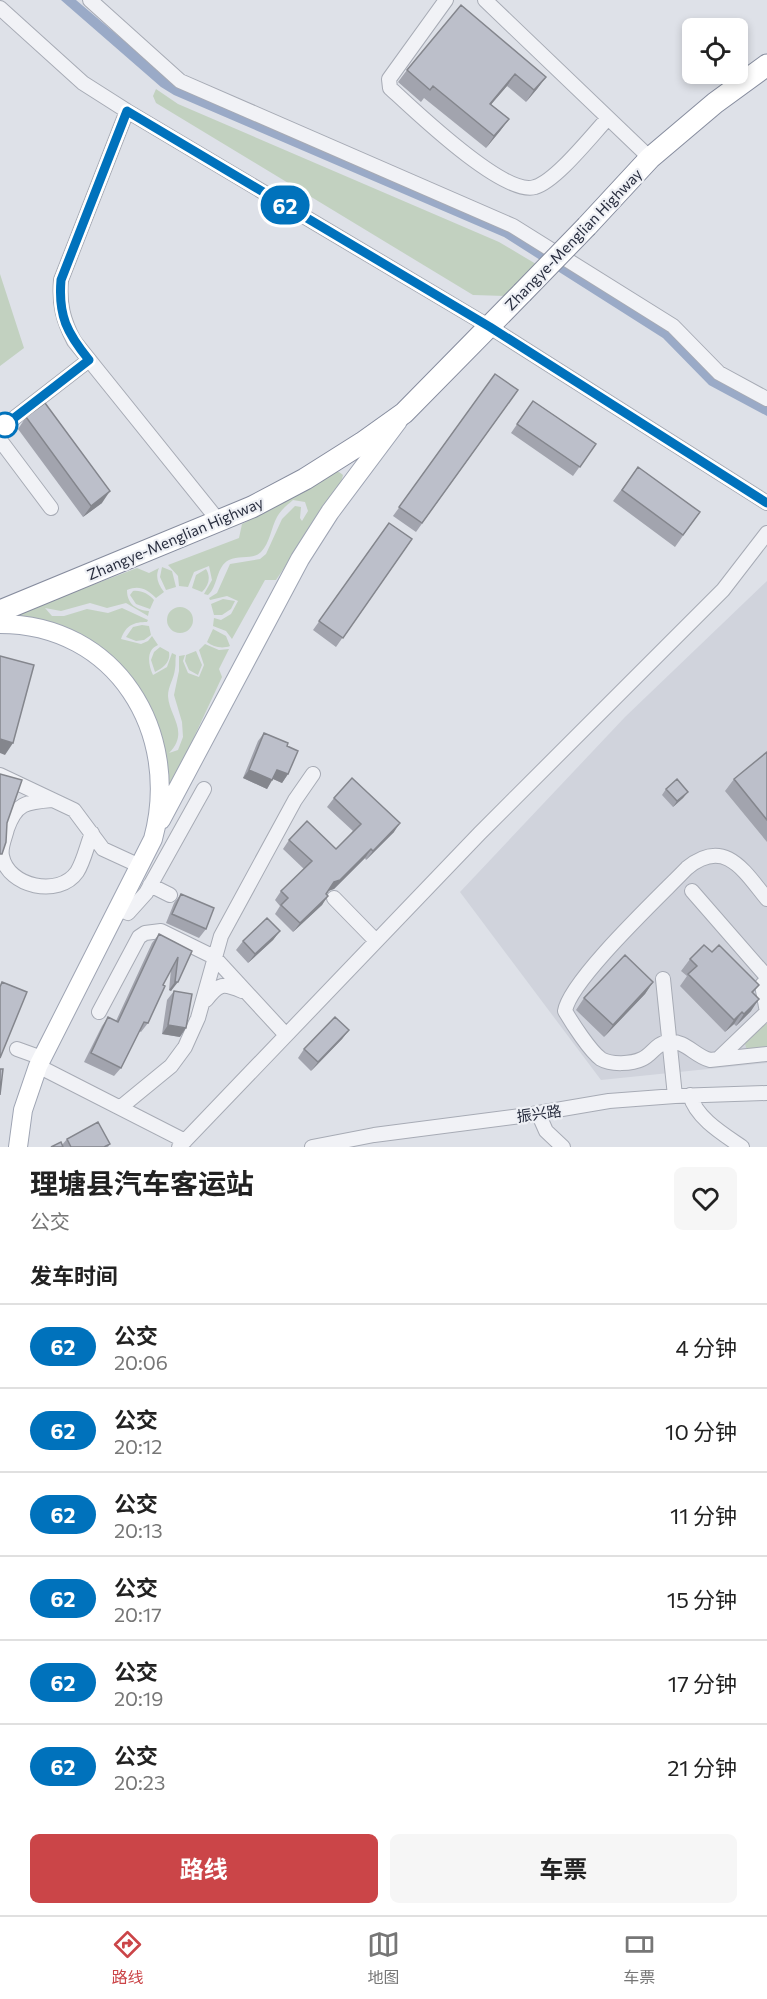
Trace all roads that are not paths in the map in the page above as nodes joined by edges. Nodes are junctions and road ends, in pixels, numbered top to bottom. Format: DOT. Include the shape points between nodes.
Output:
graph roads {
  1 [pos="90,0"];
  2 [pos="446,0"];
  3 [pos="484,0"];
  4 [pos="0,8"];
  5 [pos="767,65"];
  6 [pos="127,111"];
  7 [pos="608,118"];
  8 [pos="650,158"];
  9 [pos="490,327"];
  10 [pos="89,360"];
  11 [pos="767,399"];
  12 [pos="404,413"];
  13 [pos="0,429"];
  14 [pos="0,440"];
  15 [pos="767,503"];
  16 [pos="51,508"];
  17 [pos="218,520"];
  18 [pos="767,533"];
  19 [pos="0,611"];
  20 [pos="0,624"];
  21 [pos="313,774"];
  22 [pos="0,775"];
  23 [pos="204,789"];
  24 [pos="52,800"];
  25 [pos="156,829"];
  26 [pos="92,833"];
  27 [pos="140,866"];
  28 [pos="150,885"];
  29 [pos="692,891"];
  30 [pos="170,895"];
  31 [pos="334,898"];
  32 [pos="767,899"];
  33 [pos="119,909"];
  34 [pos="376,941"];
  35 [pos="214,957"];
  36 [pos="767,979"];
  37 [pos="663,980"];
  38 [pos="246,993"];
  39 [pos="201,1006"];
  40 [pos="99,1012"];
  41 [pos="767,1012"];
  42 [pos="286,1035"];
  43 [pos="669,1041"];
  44 [pos="17,1048"];
  45 [pos="767,1054"];
  46 [pos="718,1059"];
  47 [pos="40,1062"];
  48 [pos="767,1093"];
  49 [pos="690,1095"];
  50 [pos="675,1096"];
  51 [pos="121,1107"];
  52 [pos="538,1113"];
  53 [pos="364,1136"];
  54 [pos="182,1144"];
  55 [pos="18,1147"];
  56 [pos="312,1147"];
  57 [pos="375,1147"];
  58 [pos="563,1147"];
  59 [pos="742,1147"];
  1 -- 11 [label="street" via="180,81 513,226 673,326 719,373"];
  2 -- 7 [label="street" via="389,80 390,88 478,165 519,186 533,188 548,181"];
  3 -- 7 [label="street"];
  4 -- 6 [label="street" via="83,83"];
  5 -- 8 [label="highway, Zhangye-Menglian Highway"];
  6 -- 9 [label="street"];
  6 -- 10 [label="street" via="61,280 64,323"];
  7 -- 8 [label="street"];
  8 -- 9 [label="highway, Zhangye-Menglian Highway, bridge"];
  9 -- 12 [label="highway, Zhangye-Menglian Highway"];
  9 -- 15 [label="street"];
  10 -- 13 [label="street"];
  10 -- 17 [label="street"];
  12 -- 17 [label="highway, Zhangye-Menglian Highway" via="305,479"];
  12 -- 25 [label="main road" via="300,559"];
  14 -- 16 [label="street"];
  17 -- 19 [label="highway, Zhangye-Menglian Highway"];
  18 -- 34 [label="street" via="723,590"];
  20 -- 25 [label="main road" via="45,629 87,647 132,690 146,718 157,756"];
  21 -- 35 [label="street" via="284,818 221,936"];
  22 -- 24 [label="street"];
  23 -- 28 [label="street"];
  24 -- 26 [label="street" via="74,810"];
  24 -- 26 [label="street" via="14,811 2,846 2,856 14,876 36,886 64,882 77,871"];
  25 -- 27 [label="main road"];
  26 -- 27 [label="street" via="108,853"];
  27 -- 33 [label="main road"];
  28 -- 30 [label="street"];
  28 -- 33 [label="street" via="128,913"];
  29 -- 36 [label="street"];
  31 -- 34 [label="street"];
  32 -- 43 [label="street" via="735,862 715,855 699,858 599,960 566,1004 571,1021 603,1060 640,1060"];
  33 -- 47 [label="main road"];
  34 -- 42 [label="street"];
  35 -- 38 [label="street"];
  35 -- 39 [label="street"];
  35 -- 40 [label="street" via="161,931 145,933 136,941"];
  36 -- 41 [label="street" via="762,985"];
  37 -- 43 [label="street"];
  38 -- 39 [label="street" via="220,985"];
  38 -- 42 [label="street"];
  39 -- 51 [label="street" via="179,1057"];
  41 -- 46 [label="street"];
  42 -- 54 [label="street"];
  43 -- 46 [label="street" via="682,1043 706,1059"];
  43 -- 50 [label="street"];
  44 -- 47 [label="street"];
  45 -- 46 [label="street"];
  47 -- 51 [label="street"];
  47 -- 55 [label="main road" via="23,1110"];
  48 -- 49 [label="street, 振兴路"];
  49 -- 50 [label="street, 振兴路"];
  49 -- 59 [label="street" via="699,1113"];
  50 -- 52 [label="street, 振兴路" via="609,1101"];
  51 -- 54 [label="street"];
  52 -- 53 [label="street, 振兴路"];
  52 -- 58 [label="street" via="546,1131"];
  53 -- 56 [label="street, 振兴路"];
  53 -- 57 [label="street"];
}
